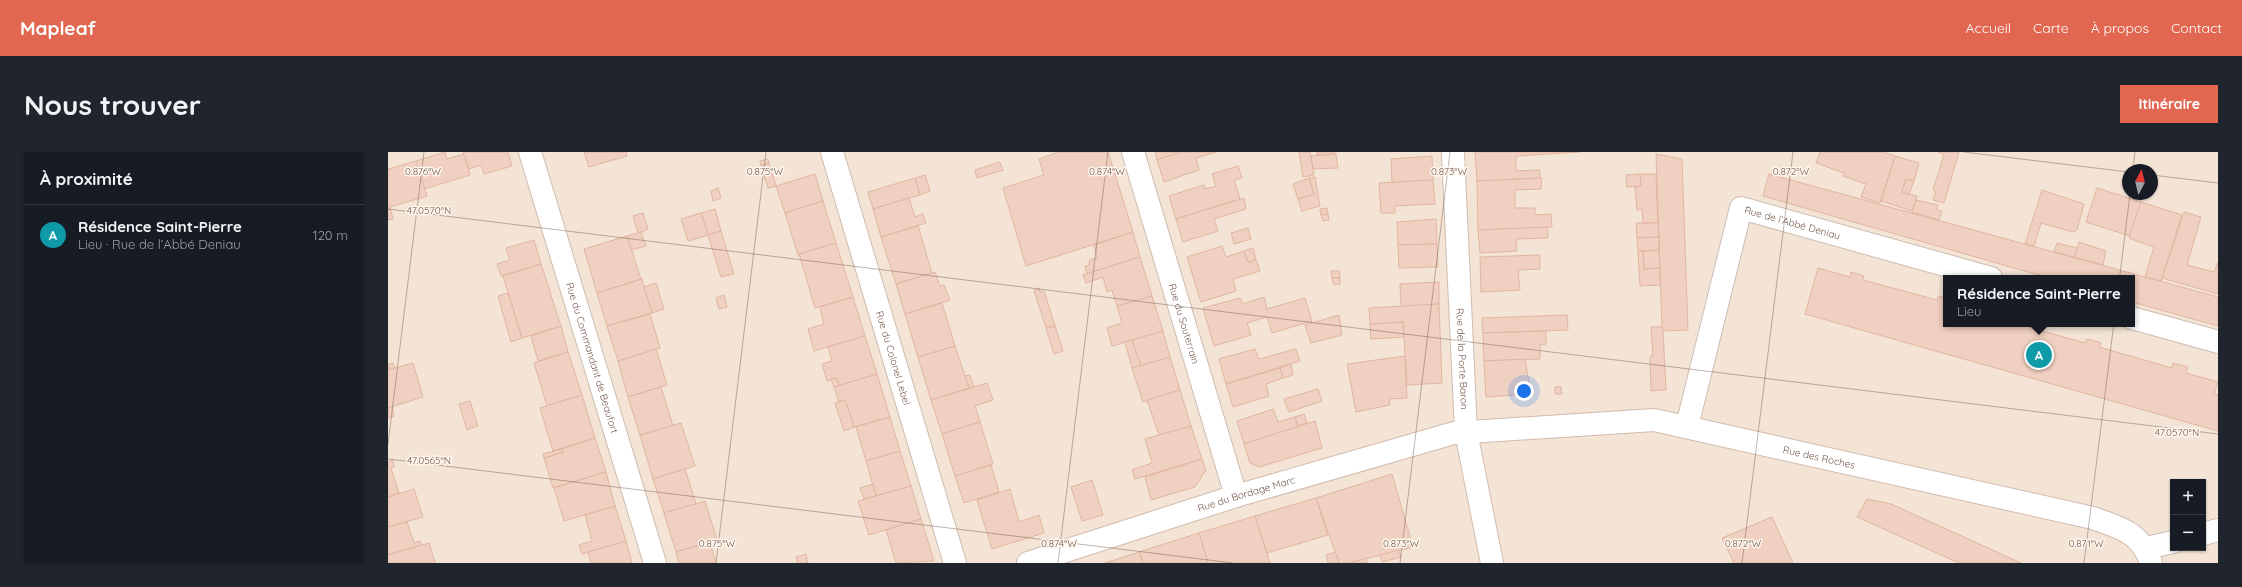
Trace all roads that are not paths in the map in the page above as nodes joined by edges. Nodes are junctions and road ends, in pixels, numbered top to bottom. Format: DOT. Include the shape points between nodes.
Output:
graph roads {
  1 [pos="530,152"];
  2 [pos="832,152"];
  3 [pos="1133,152"];
  4 [pos="1453,152"];
  5 [pos="1980,275"];
  6 [pos="2135,319"];
  7 [pos="2218,342"];
  8 [pos="1687,426"];
  9 [pos="1466,432"];
  10 [pos="1236,496"];
  11 [pos="2218,530"];
  12 [pos="2206,533"];
  13 [pos="2170,544"];
  14 [pos="2149,556"];
  15 [pos="654,563"];
  16 [pos="955,563"];
  17 [pos="1028,563"];
  18 [pos="1492,563"];
  1 -- 15 [label="street, Rue du Commandant de Beaufort"];
  2 -- 16 [label="street, Rue du Colonel Lebel"];
  3 -- 10 [label="street, Rue du Souterrain"];
  4 -- 9 [label="street, Rue de la Porte Baron"];
  5 -- 8 [label="street, Rue de l’Abbé Deniau" via="1741,208"];
  6 -- 7 [label="street"];
  8 -- 9 [label="street, Rue des Roches" via="1654,420"];
  8 -- 14 [label="street, Rue des Roches" via="2093,518 2127,531"];
  9 -- 10 [label="street, Rue du Bordage Marc" via="1454,433"];
  9 -- 18 [label="street, Rue de la Porte Baron"];
  10 -- 17 [label="street, Rue du Bordage Marc"];
  11 -- 12 [label="street"];
  13 -- 14 [label="street"];
}
